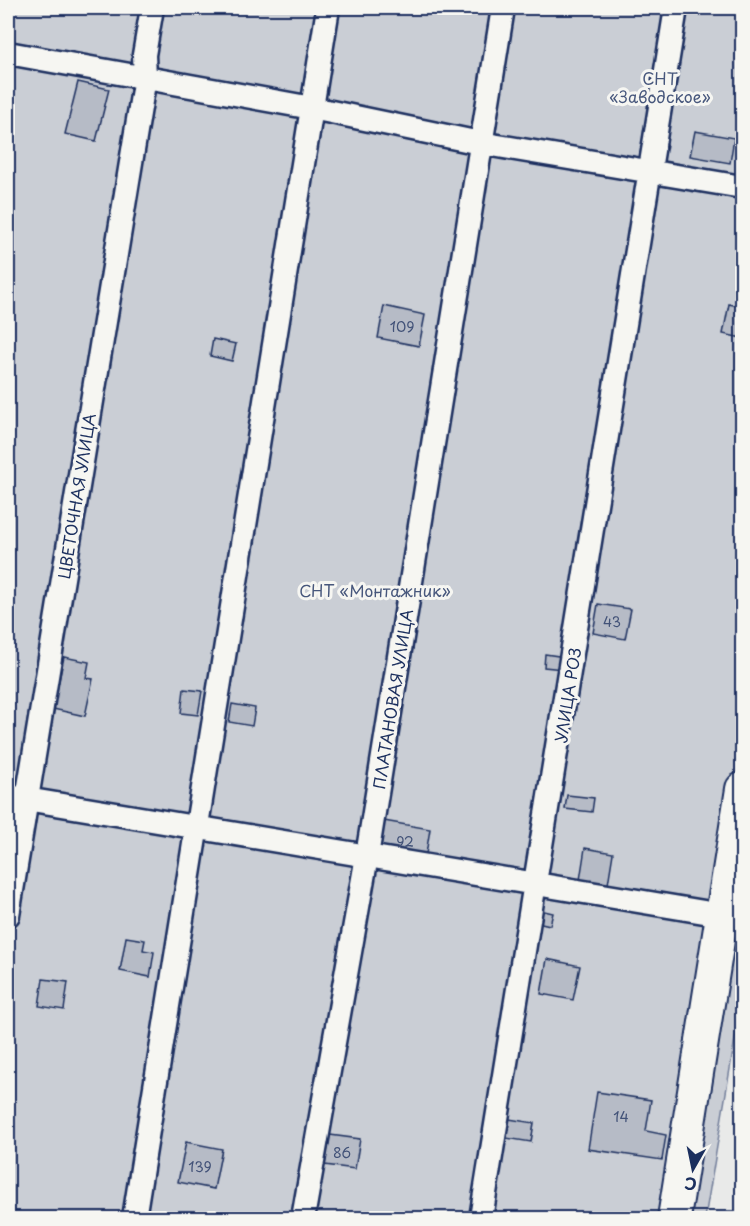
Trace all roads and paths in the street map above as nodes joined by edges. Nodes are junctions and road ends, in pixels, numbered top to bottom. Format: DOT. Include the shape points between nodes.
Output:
graph roads {
  1 [pos="152,8"];
  2 [pos="328,8"];
  3 [pos="503,8"];
  4 [pos="676,8"];
  5 [pos="8,53"];
  6 [pos="144,66"];
  7 [pos="312,108"];
  8 [pos="482,136"];
  9 [pos="651,165"];
  10 [pos="742,188"];
  11 [pos="742,789"];
  12 [pos="17,797"];
  13 [pos="195,828"];
  14 [pos="367,856"];
  15 [pos="537,884"];
  16 [pos="8,915"];
  17 [pos="722,915"];
  18 [pos="134,1218"];
  19 [pos="303,1218"];
  20 [pos="482,1218"];
  21 [pos="674,1218"];
  1 -- 6 [label="street, ЦВЕТОЧНАЯ УЛИЦА"];
  2 -- 7 [label="street"];
  3 -- 8 [label="street, ПЛАТАНОВАЯ УЛИЦА"];
  4 -- 9 [label="street, УЛИЦА РОЗ"];
  5 -- 6 [label="street"];
  6 -- 7 [label="street"];
  6 -- 12 [label="street, ЦВЕТОЧНАЯ УЛИЦА"];
  7 -- 8 [label="street"];
  7 -- 13 [label="street"];
  8 -- 9 [label="street"];
  8 -- 14 [label="street, ПЛАТАНОВАЯ УЛИЦА"];
  9 -- 10 [label="street"];
  9 -- 15 [label="street, УЛИЦА РОЗ"];
  11 -- 17 [label="street"];
  12 -- 13 [label="street"];
  12 -- 16 [label="street, ЦВЕТОЧНАЯ УЛИЦА"];
  13 -- 14 [label="street"];
  13 -- 18 [label="street"];
  14 -- 15 [label="street"];
  14 -- 19 [label="street, ПЛАТАНОВАЯ УЛИЦА"];
  15 -- 17 [label="street"];
  15 -- 20 [label="street, УЛИЦА РОЗ"];
  17 -- 21 [label="street"];
}
